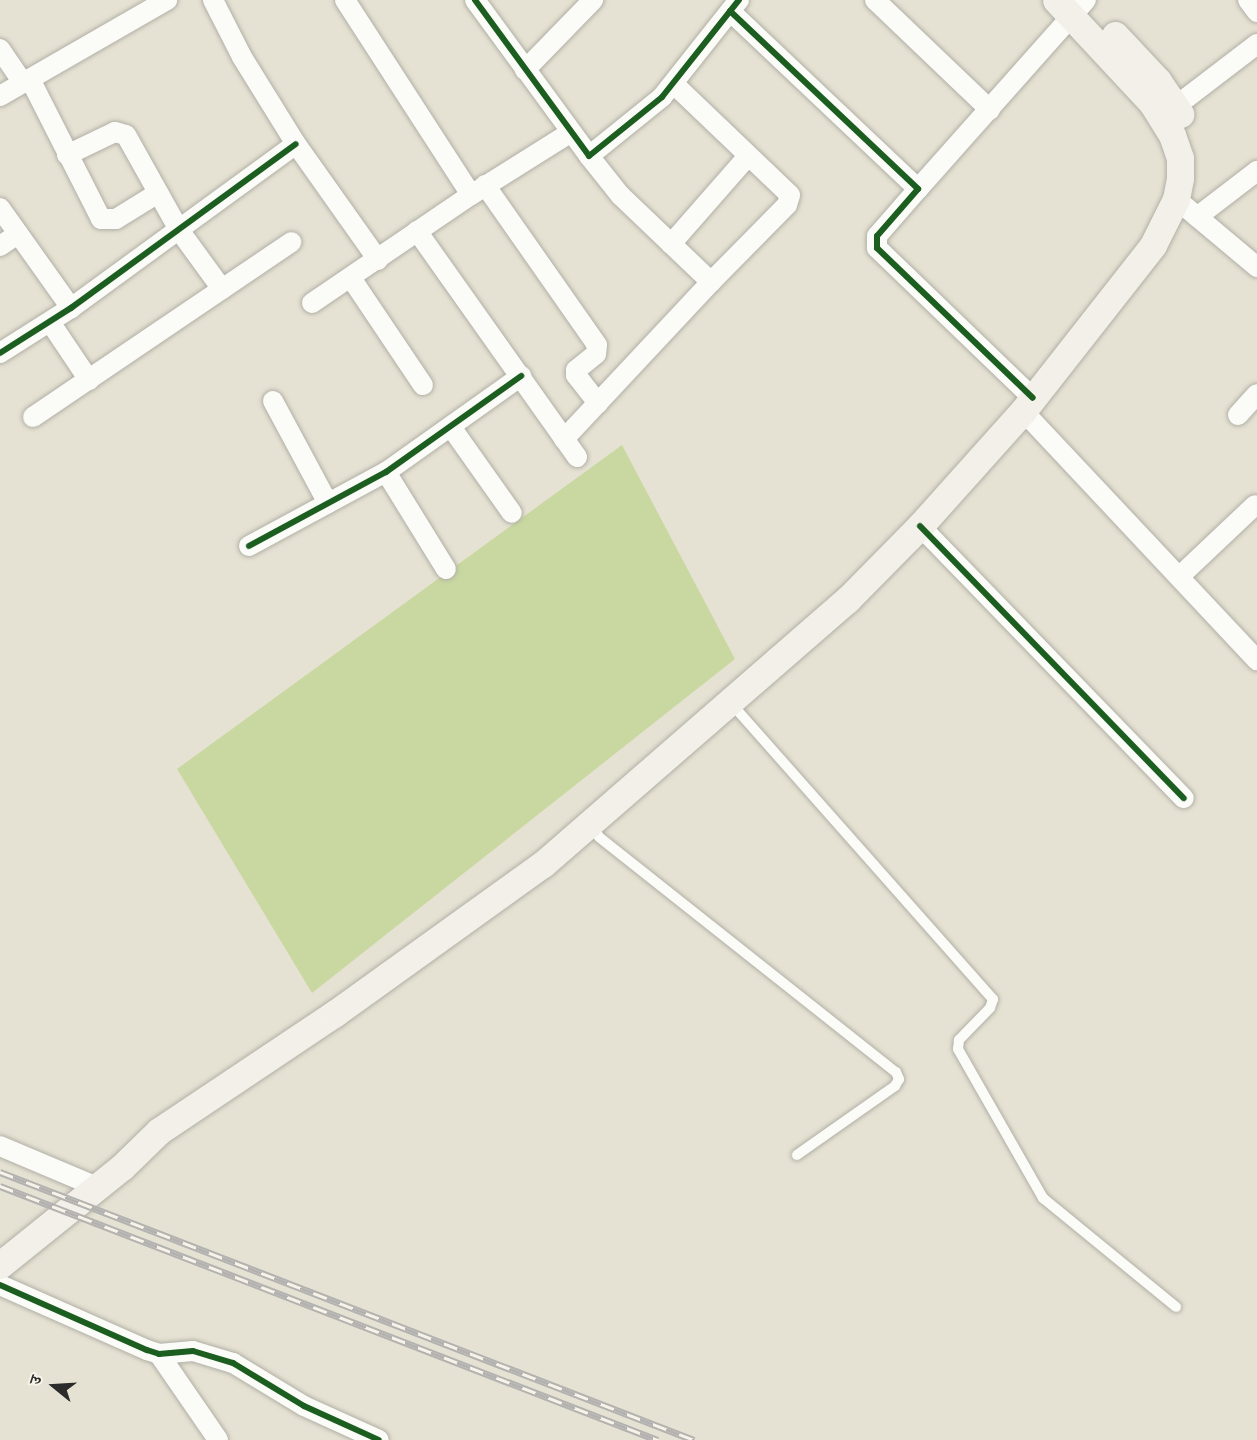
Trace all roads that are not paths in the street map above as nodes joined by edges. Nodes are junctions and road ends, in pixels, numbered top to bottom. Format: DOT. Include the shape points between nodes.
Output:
graph roads {
  1 [pos="166,0"];
  2 [pos="213,0"];
  3 [pos="345,0"];
  4 [pos="475,0"];
  5 [pos="593,0"];
  6 [pos="875,0"];
  7 [pos="1248,0"];
  8 [pos="1076,3"];
  9 [pos="143,6"];
  10 [pos="735,6"];
  11 [pos="1257,12"];
  12 [pos="1257,44"];
  13 [pos="0,49"];
  14 [pos="525,70"];
  15 [pos="27,81"];
  16 [pos="674,84"];
  17 [pos="0,96"];
  18 [pos="1176,106"];
  19 [pos="990,110"];
  20 [pos="570,133"];
  21 [pos="296,144"];
  22 [pos="67,155"];
  23 [pos="589,156"];
  24 [pos="748,156"];
  25 [pos="1257,171"];
  26 [pos="918,189"];
  27 [pos="478,190"];
  28 [pos="158,193"];
  29 [pos="0,208"];
  30 [pos="1187,209"];
  31 [pos="179,230"];
  32 [pos="417,231"];
  33 [pos="18,234"];
  34 [pos="291,242"];
  35 [pos="671,244"];
  36 [pos="0,246"];
  37 [pos="378,260"];
  38 [pos="1257,267"];
  39 [pos="351,278"];
  40 [pos="711,282"];
  41 [pos="222,289"];
  42 [pos="312,303"];
  43 [pos="70,308"];
  44 [pos="50,322"];
  45 [pos="0,353"];
  46 [pos="521,376"];
  47 [pos="89,380"];
  48 [pos="423,385"];
  49 [pos="1257,394"];
  50 [pos="273,401"];
  51 [pos="597,403"];
  52 [pos="1030,411"];
  53 [pos="1238,415"];
  54 [pos="33,417"];
  55 [pos="451,427"];
  56 [pos="564,439"];
  57 [pos="577,458"];
  58 [pos="386,472"];
  59 [pos="328,503"];
  60 [pos="1256,505"];
  61 [pos="512,513"];
  62 [pos="926,532"];
  63 [pos="249,546"];
  64 [pos="446,569"];
  65 [pos="1180,576"];
  66 [pos="1257,660"];
  67 [pos="734,707"];
  68 [pos="1184,798"];
  69 [pos="595,830"];
  70 [pos="0,1146"];
  71 [pos="797,1155"];
  72 [pos="97,1187"];
  73 [pos="0,1265"];
  74 [pos="0,1285"];
  75 [pos="1176,1307"];
  76 [pos="159,1354"];
  77 [pos="218,1440"];
  78 [pos="379,1440"];
  1 -- 9 [label="street"];
  2 -- 21 [label="street" via="242,57"];
  3 -- 27 [label="street"];
  4 -- 14 [label="street"];
  5 -- 14 [label="street"];
  6 -- 19 [label="street"];
  7 -- 11 [label="street"];
  8 -- 18 [label="main road" via="1158,81"];
  8 -- 19 [label="street"];
  8 -- 30 [label="main road" via="1172,135 1180,158"];
  9 -- 15 [label="street"];
  10 -- 16 [label="street"];
  10 -- 26 [label="street"];
  12 -- 18 [label="street"];
  13 -- 15 [label="street"];
  14 -- 20 [label="street"];
  15 -- 17 [label="street"];
  15 -- 22 [label="street"];
  16 -- 23 [label="street"];
  16 -- 24 [label="street"];
  18 -- 30 [label="main road" via="1190,132 1195,157"];
  19 -- 26 [label="street"];
  20 -- 23 [label="street"];
  20 -- 27 [label="street"];
  21 -- 31 [label="street"];
  21 -- 37 [label="street"];
  22 -- 28 [label="street" via="122,132"];
  22 -- 28 [label="street" via="101,219 116,219"];
  23 -- 35 [label="street" via="620,195"];
  24 -- 35 [label="street"];
  24 -- 40 [label="street" via="787,190 790,200"];
  25 -- 30 [label="street"];
  26 -- 52 [label="street" via="878,236 877,248"];
  27 -- 32 [label="street"];
  27 -- 51 [label="street" via="597,345 596,354 576,370 576,375"];
  28 -- 31 [label="street"];
  29 -- 33 [label="street"];
  30 -- 38 [label="street"];
  30 -- 52 [label="main road" via="1170,246 1139,290"];
  31 -- 41 [label="street"];
  31 -- 43 [label="street"];
  32 -- 37 [label="street"];
  32 -- 46 [label="street"];
  33 -- 36 [label="street"];
  33 -- 43 [label="street"];
  34 -- 41 [label="street"];
  35 -- 40 [label="street"];
  37 -- 39 [label="street"];
  39 -- 42 [label="street"];
  39 -- 48 [label="street"];
  40 -- 51 [label="street"];
  41 -- 47 [label="street"];
  43 -- 44 [label="street"];
  44 -- 45 [label="street"];
  44 -- 47 [label="street"];
  46 -- 55 [label="street"];
  46 -- 56 [label="street"];
  47 -- 54 [label="street"];
  49 -- 53 [label="street"];
  50 -- 59 [label="street"];
  51 -- 56 [label="street"];
  52 -- 62 [label="main road"];
  52 -- 65 [label="street"];
  55 -- 58 [label="street"];
  55 -- 61 [label="street"];
  56 -- 57 [label="street"];
  58 -- 59 [label="street"];
  58 -- 64 [label="street"];
  59 -- 63 [label="street"];
  60 -- 65 [label="street"];
  62 -- 67 [label="main road" via="857,611"];
  62 -- 68 [label="street"];
  65 -- 66 [label="street"];
  67 -- 69 [label="main road"];
  67 -- 75 [label="lane" via="993,999 990,1008 959,1040 958,1049 1043,1198"];
  69 -- 71 [label="lane" via="896,1072 899,1079 895,1086"];
  69 -- 72 [label="main road" via="512,909 308,1041 157,1154 122,1167"];
  70 -- 72 [label="street"];
  72 -- 73 [label="main road"];
  74 -- 76 [label="street"];
  76 -- 77 [label="street"];
  76 -- 78 [label="street" via="194,1351 233,1364 304,1406"];
}
